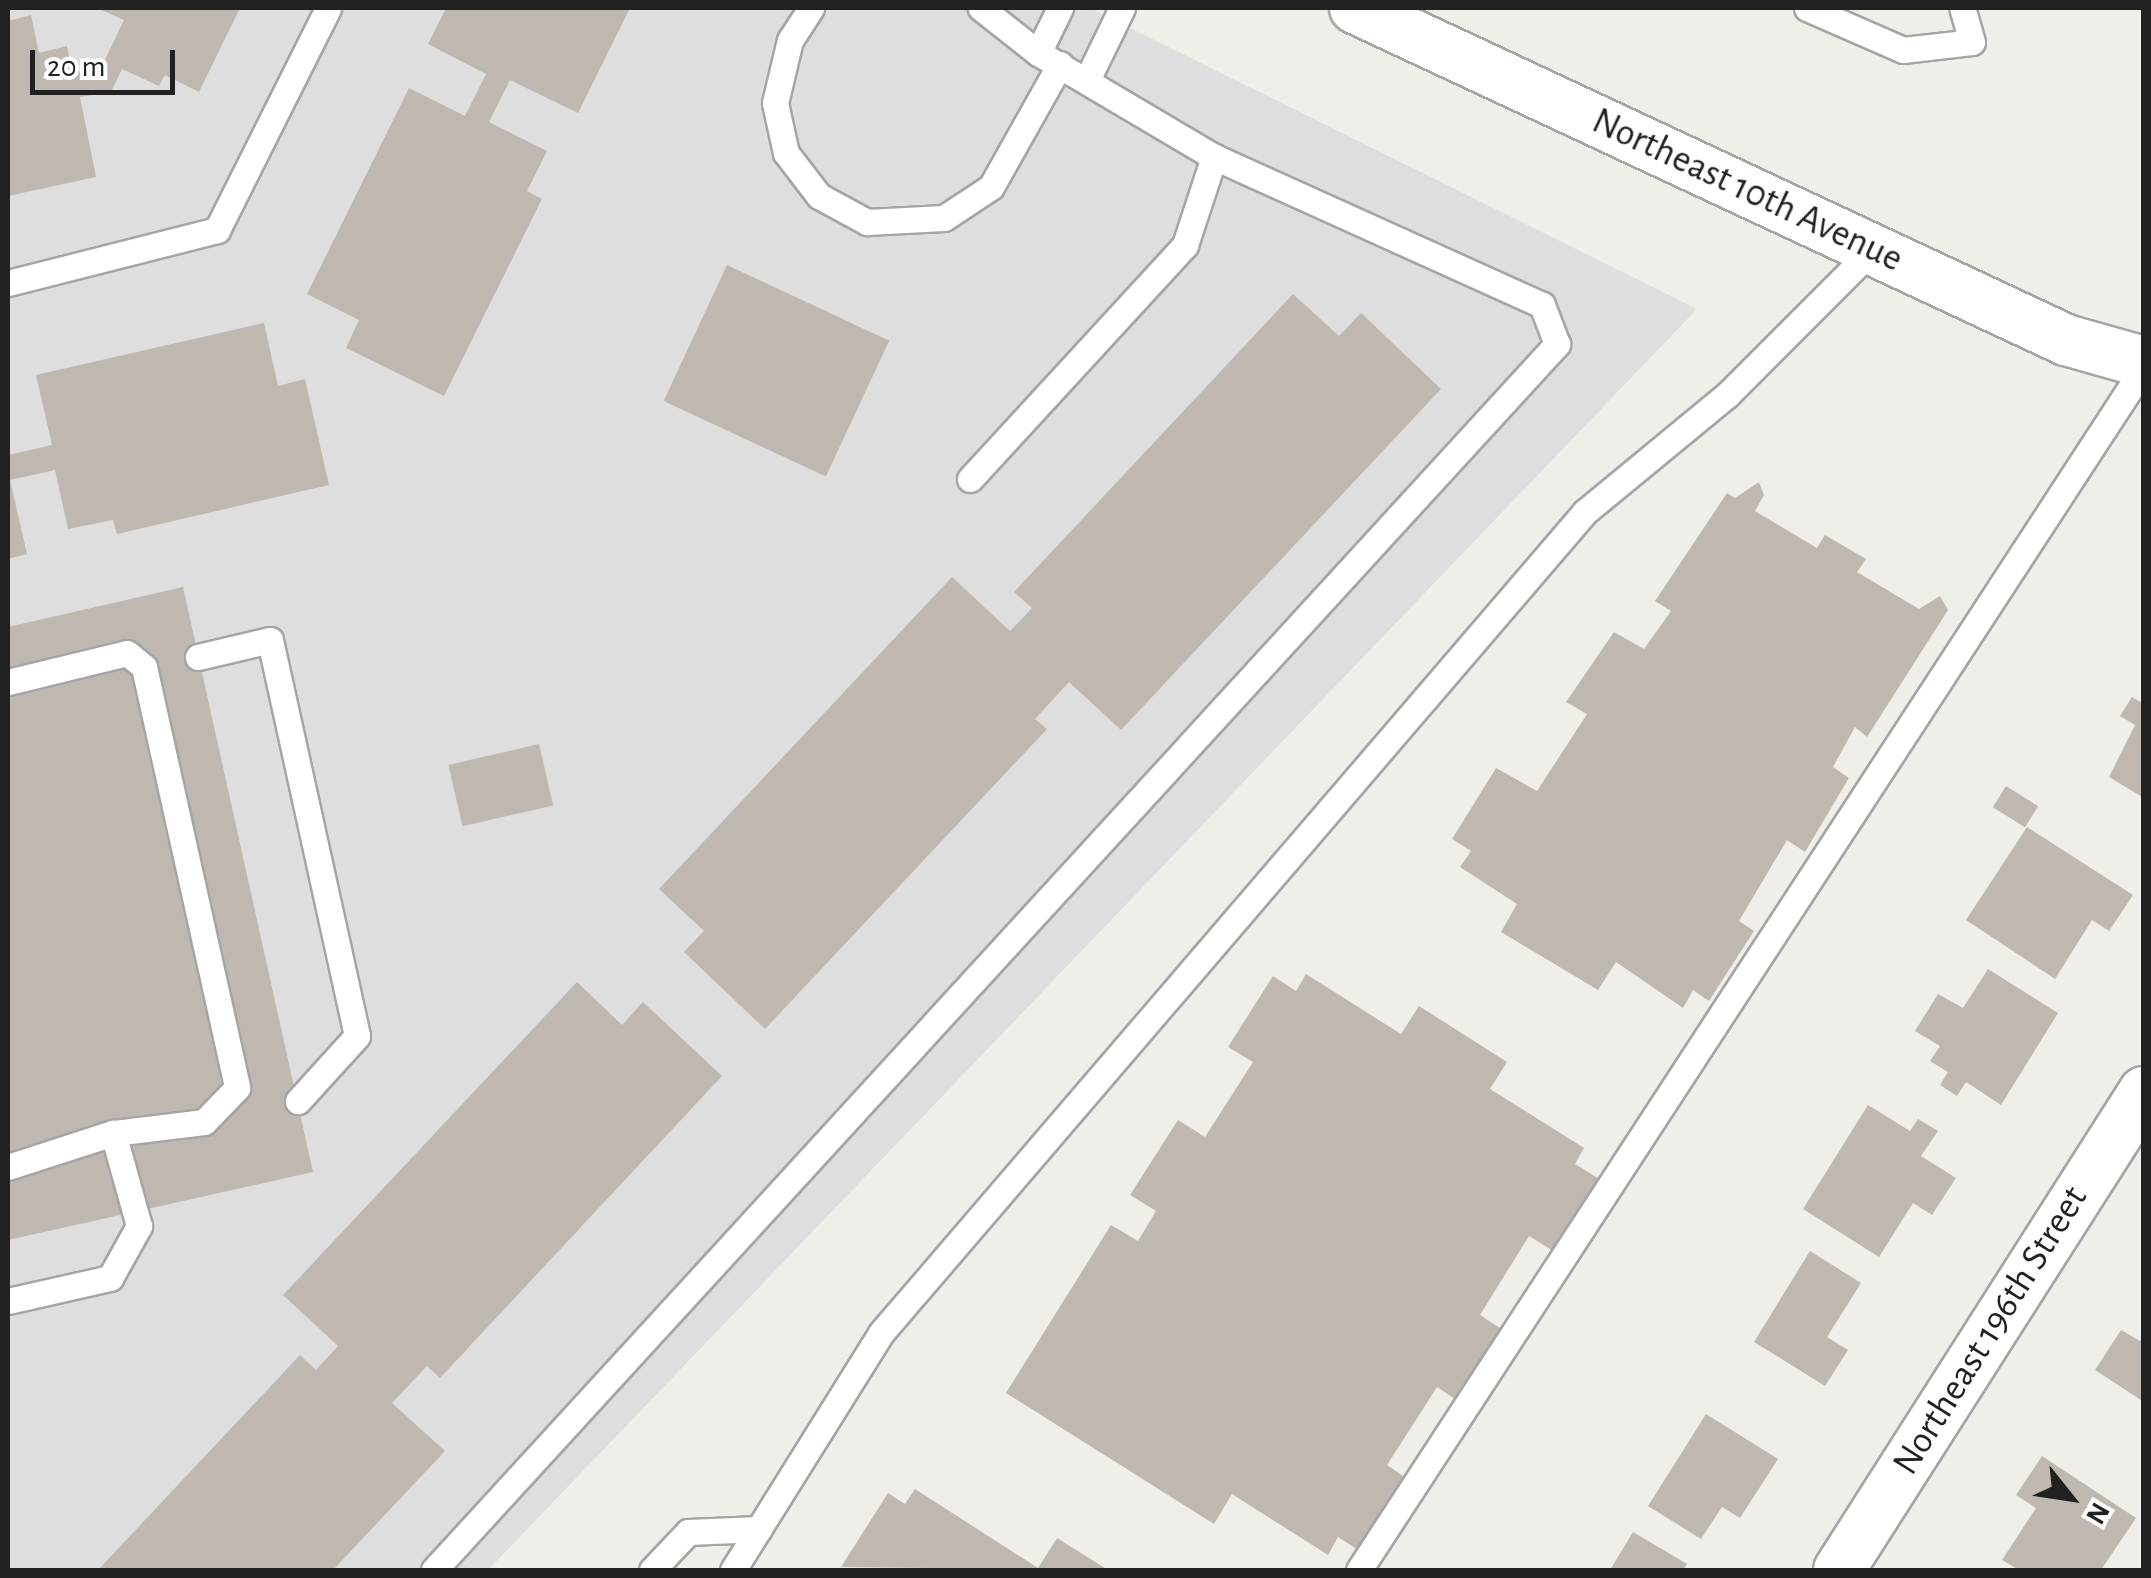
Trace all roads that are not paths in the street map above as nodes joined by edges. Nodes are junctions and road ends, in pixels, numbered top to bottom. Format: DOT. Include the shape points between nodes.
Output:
graph roads {
  1 [pos="328,8"];
  2 [pos="811,8"];
  3 [pos="981,8"];
  4 [pos="1060,8"];
  5 [pos="1122,8"];
  6 [pos="1355,8"];
  7 [pos="1807,8"];
  8 [pos="1962,8"];
  9 [pos="1049,59"];
  10 [pos="1087,80"];
  11 [pos="1214,157"];
  12 [pos="1872,250"];
  13 [pos="8,283"];
  14 [pos="2144,365"];
  15 [pos="970,479"];
  16 [pos="198,657"];
  17 [pos="8,682"];
  18 [pos="2144,1092"];
  19 [pos="298,1101"];
  20 [pos="114,1132"];
  21 [pos="8,1167"];
  22 [pos="8,1300"];
  23 [pos="758,1530"];
  24 [pos="434,1570"];
  25 [pos="652,1570"];
  26 [pos="733,1570"];
  27 [pos="1358,1570"];
  28 [pos="1839,1570"];
  1 -- 13 [label="lane" via="217,230"];
  2 -- 9 [label="lane" via="790,40 774,102 786,153 818,196 866,222 944,218 990,187"];
  3 -- 9 [label="lane"];
  4 -- 9 [label="lane"];
  5 -- 10 [label="lane"];
  6 -- 12 [label="street, Northeast 10th Avenue"];
  7 -- 8 [label="lane" via="1904,50 1972,42"];
  9 -- 10 [label="lane"];
  10 -- 11 [label="lane"];
  11 -- 15 [label="lane" via="1185,245"];
  11 -- 24 [label="lane" via="1542,304 1557,344"];
  12 -- 14 [label="street, Northeast 10th Avenue" via="2066,340"];
  12 -- 23 [label="lane" via="1727,395 1585,512 880,1333"];
  14 -- 27 [label="lane"];
  16 -- 19 [label="lane" via="270,640 357,1036"];
  17 -- 20 [label="lane" via="127,652 144,667 237,1088 204,1122"];
  18 -- 28 [label="street, Northeast 196th Street"];
  20 -- 21 [label="lane"];
  20 -- 22 [label="lane" via="139,1226 110,1278"];
  23 -- 25 [label="lane" via="688,1532"];
  23 -- 26 [label="lane"];
}
